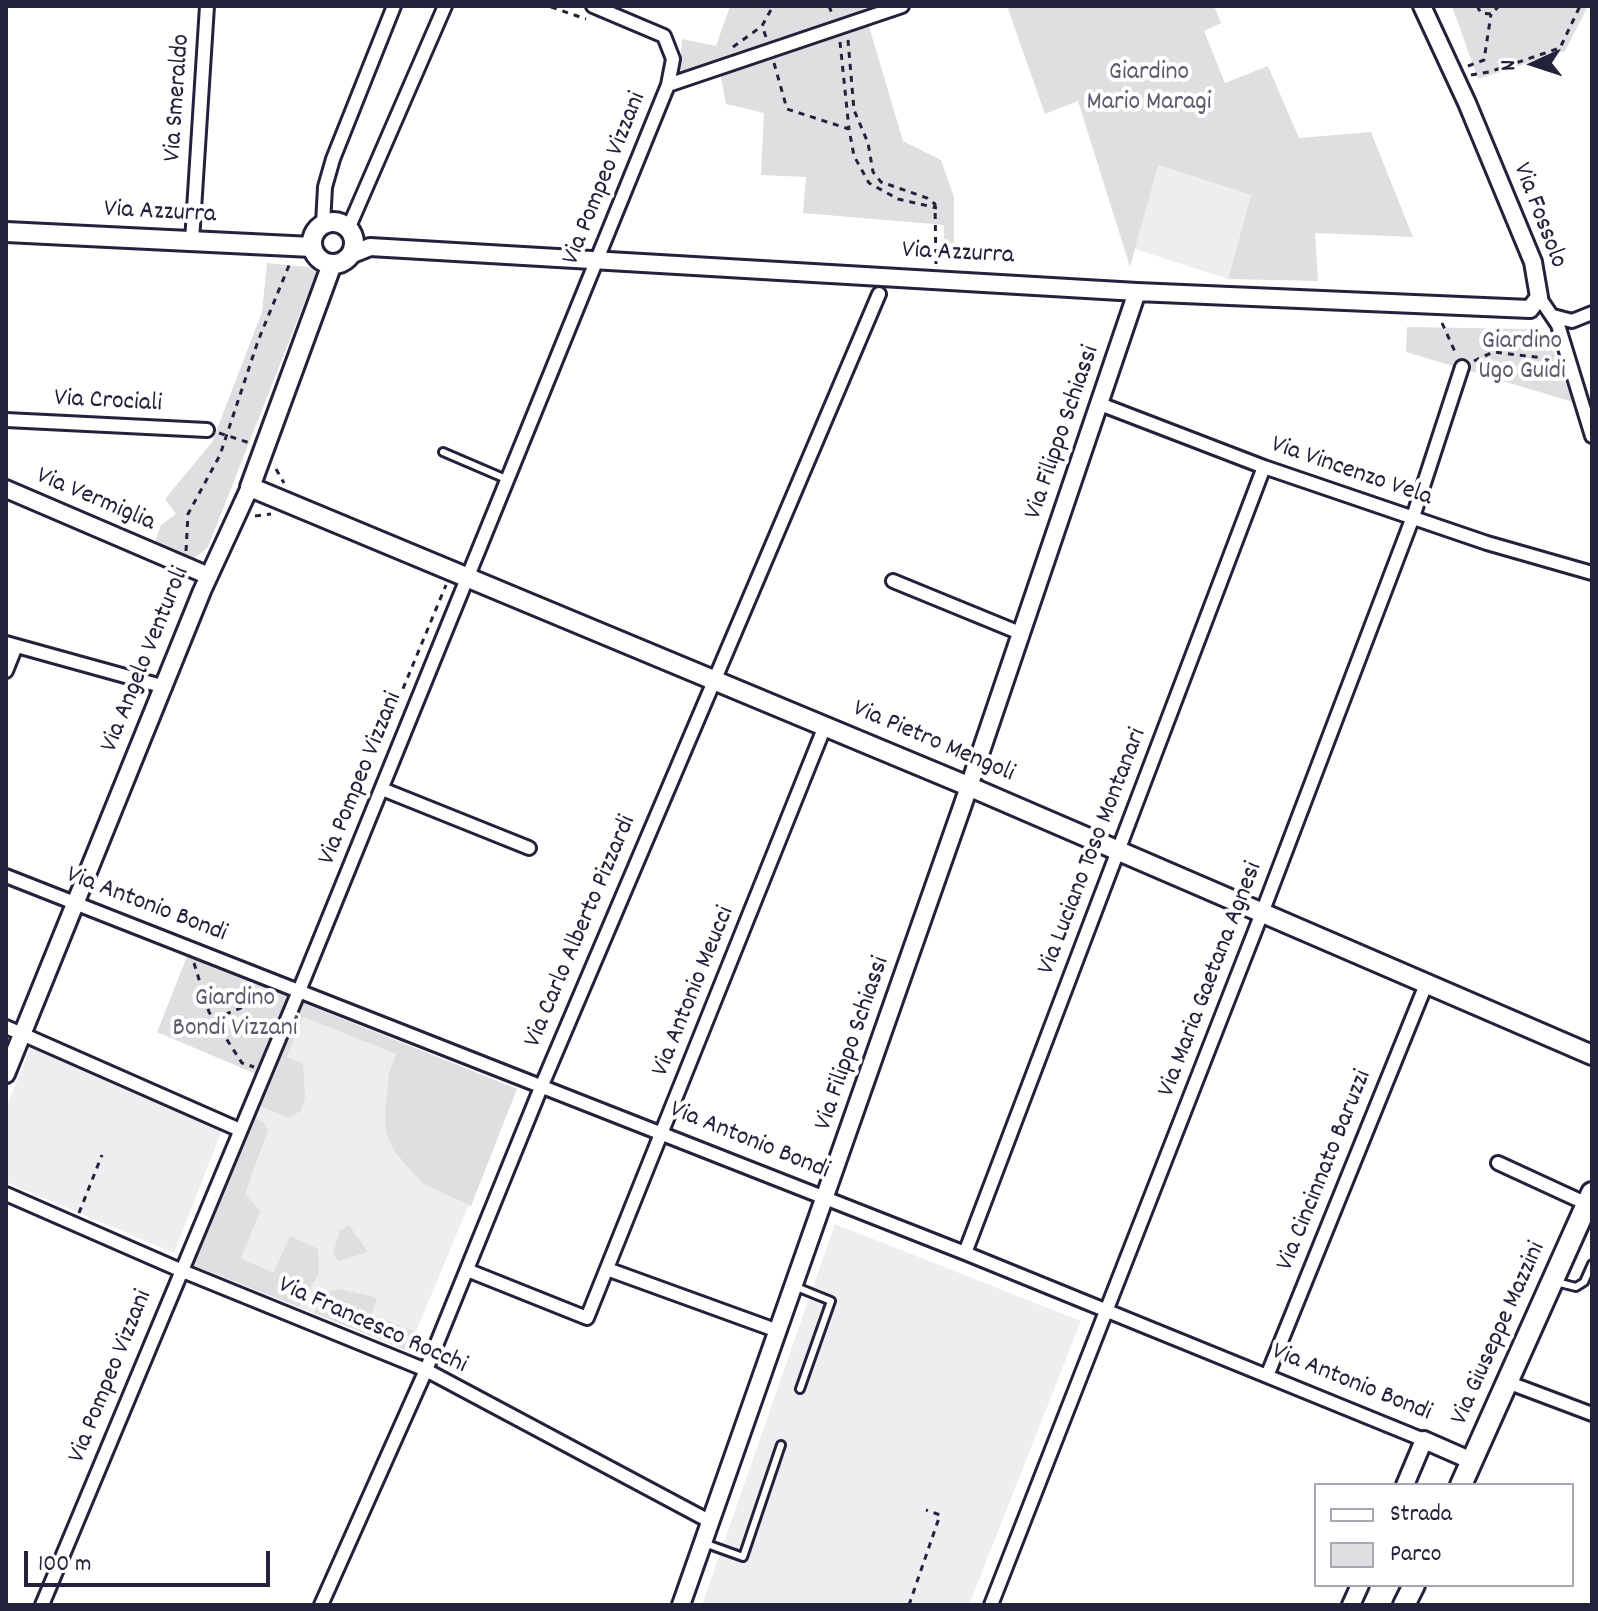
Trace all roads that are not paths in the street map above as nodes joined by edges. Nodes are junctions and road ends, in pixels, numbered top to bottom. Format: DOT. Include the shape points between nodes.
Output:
graph roads {
  1 [pos="207,6"];
  2 [pos="394,6"];
  3 [pos="445,6"];
  4 [pos="593,6"];
  5 [pos="902,6"];
  6 [pos="1426,9"];
  7 [pos="668,85"];
  8 [pos="323,224"];
  9 [pos="6,232"];
  10 [pos="350,232"];
  11 [pos="192,241"];
  12 [pos="312,247"];
  13 [pos="369,247"];
  14 [pos="350,255"];
  15 [pos="597,263"];
  16 [pos="332,264"];
  17 [pos="885,277"];
  18 [pos="1137,292"];
  19 [pos="879,294"];
  20 [pos="1539,297"];
  21 [pos="1592,313"];
  22 [pos="1553,316"];
  23 [pos="1462,367"];
  24 [pos="1100,404"];
  25 [pos="6,420"];
  26 [pos="207,430"];
  27 [pos="1592,436"];
  28 [pos="443,452"];
  29 [pos="1264,467"];
  30 [pos="507,480"];
  31 [pos="250,487"];
  32 [pos="6,489"];
  33 [pos="1413,517"];
  34 [pos="1592,573"];
  35 [pos="209,576"];
  36 [pos="466,577"];
  37 [pos="893,581"];
  38 [pos="1020,633"];
  39 [pos="11,644"];
  40 [pos="6,671"];
  41 [pos="715,681"];
  42 [pos="165,687"];
  43 [pos="825,726"];
  44 [pos="968,786"];
  45 [pos="382,789"];
  46 [pos="529,848"];
  47 [pos="1118,850"];
  48 [pos="6,876"];
  49 [pos="75,904"];
  50 [pos="1262,913"];
  51 [pos="1427,982"];
  52 [pos="294,989"];
  53 [pos="14,1030"];
  54 [pos="1592,1055"];
  55 [pos="6,1074"];
  56 [pos="542,1085"];
  57 [pos="240,1130"];
  58 [pos="662,1133"];
  59 [pos="1498,1163"];
  60 [pos="6,1194"];
  61 [pos="825,1198"];
  62 [pos="1590,1198"];
  63 [pos="965,1253"];
  64 [pos="1592,1264"];
  65 [pos="607,1269"];
  66 [pos="180,1270"];
  67 [pos="467,1270"];
  68 [pos="1553,1280"];
  69 [pos="794,1286"];
  70 [pos="1105,1310"];
  71 [pos="778,1331"];
  72 [pos="426,1370"];
  73 [pos="1267,1376"];
  74 [pos="1507,1382"];
  75 [pos="800,1389"];
  76 [pos="1592,1414"];
  77 [pos="1424,1440"];
  78 [pos="781,1445"];
  79 [pos="1472,1461"];
  80 [pos="1406,1483"];
  81 [pos="1462,1483"];
  82 [pos="711,1522"];
  83 [pos="704,1543"];
  84 [pos="1413,1587"];
  85 [pos="42,1605"];
  86 [pos="321,1605"];
  87 [pos="681,1605"];
  88 [pos="991,1605"];
  89 [pos="1404,1605"];
  1 -- 11 [label="street, Via Smeraldo"];
  2 -- 8 [label="street" via="333,159"];
  3 -- 10 [label="street"];
  4 -- 7 [label="street, Via Pompeo Vizzani" via="664,36 673,59"];
  5 -- 7 [label="street"];
  6 -- 20 [label="street, Via Fossolo" via="1533,262"];
  7 -- 15 [label="street, Via Pompeo Vizzani"];
  8 -- 10 [label="main road" via="336,222"];
  8 -- 12 [label="main road" via="314,233"];
  9 -- 11 [label="main road, Via Azzurra"];
  10 -- 13 [label="street"];
  10 -- 14 [label="main road"];
  11 -- 12 [label="main road, Via Azzurra"];
  12 -- 16 [label="main road" via="319,259"];
  13 -- 14 [label="street, Via Azzurra"];
  13 -- 15 [label="street, Via Azzurra"];
  14 -- 16 [label="main road"];
  15 -- 17 [label="street, Via Azzurra"];
  15 -- 30 [label="street, Via Pompeo Vizzani"];
  16 -- 31 [label="main road, Via Angelo Venturoli"];
  17 -- 18 [label="street, Via Azzurra"];
  17 -- 19 [label="street, Via Carlo Alberto Pizzardi"];
  18 -- 20 [label="street, Via Azzurra" via="1518,310 1530,309"];
  18 -- 24 [label="street, Via Filippo Schiassi"];
  19 -- 41 [label="street, Via Carlo Alberto Pizzardi"];
  20 -- 22 [label="street, Via Fossolo"];
  21 -- 22 [label="street" via="1572,321"];
  22 -- 27 [label="street, Via Fossolo"];
  23 -- 33 [label="street, Via Maria Gaetana Agnesi"];
  24 -- 29 [label="street, Via Vincenzo Vela"];
  24 -- 38 [label="street, Via Filippo Schiassi"];
  25 -- 26 [label="street, Via Crociali"];
  28 -- 30 [label="lane"];
  29 -- 33 [label="street, Via Vincenzo Vela"];
  29 -- 47 [label="street, Via Luciano Toso Montanari"];
  30 -- 36 [label="street, Via Pompeo Vizzani"];
  31 -- 35 [label="street, Via Angelo Venturoli"];
  31 -- 36 [label="main road, Via Pietro Mengoli"];
  32 -- 35 [label="street, Via Vermiglia"];
  33 -- 34 [label="street, Via Vincenzo Vela"];
  33 -- 50 [label="street, Via Maria Gaetana Agnesi"];
  35 -- 42 [label="street, Via Angelo Venturoli"];
  36 -- 41 [label="main road, Via Pietro Mengoli"];
  36 -- 45 [label="street, Via Pompeo Vizzani"];
  37 -- 38 [label="street"];
  38 -- 44 [label="street, Via Filippo Schiassi"];
  39 -- 40 [label="street"];
  39 -- 42 [label="street"];
  41 -- 43 [label="main road, Via Pietro Mengoli"];
  41 -- 56 [label="street, Via Carlo Alberto Pizzardi"];
  42 -- 49 [label="street, Via Angelo Venturoli"];
  43 -- 44 [label="main road, Via Pietro Mengoli"];
  43 -- 58 [label="street, Via Antonio Meucci"];
  44 -- 47 [label="main road, Via Pietro Mengoli"];
  44 -- 61 [label="street, Via Filippo Schiassi"];
  45 -- 46 [label="street"];
  45 -- 52 [label="street, Via Pompeo Vizzani"];
  47 -- 50 [label="main road, Via Pietro Mengoli"];
  47 -- 63 [label="street, Via Luciano Toso Montanari"];
  48 -- 49 [label="street, Via Antonio Bondi"];
  49 -- 52 [label="street, Via Antonio Bondi"];
  49 -- 53 [label="street, Via Angelo Venturoli"];
  50 -- 51 [label="main road, Via Pietro Mengoli"];
  50 -- 70 [label="street, Via Maria Gaetana Agnesi"];
  51 -- 54 [label="main road, Via Pietro Mengoli"];
  51 -- 73 [label="street, Via Cincinnato Baruzzi"];
  52 -- 56 [label="street, Via Antonio Bondi"];
  52 -- 57 [label="street, Via Pompeo Vizzani"];
  53 -- 55 [label="street, Via Angelo Venturoli"];
  53 -- 57 [label="street"];
  56 -- 58 [label="street, Via Antonio Bondi"];
  56 -- 67 [label="street, Via Carlo Alberto Pizzardi"];
  57 -- 66 [label="street, Via Pompeo Vizzani"];
  58 -- 61 [label="street, Via Antonio Bondi"];
  58 -- 65 [label="street, Via Antonio Meucci"];
  59 -- 62 [label="street, Via Giuseppe Mazzini"];
  60 -- 66 [label="street, Via Francesco Rocchi"];
  61 -- 63 [label="street, Via Antonio Bondi"];
  61 -- 69 [label="street, Via Filippo Schiassi"];
  62 -- 68 [label="main road, Via Giuseppe Mazzini"];
  63 -- 70 [label="street, Via Antonio Bondi"];
  64 -- 68 [label="lane" via="1576,1287"];
  65 -- 67 [label="street, Via Antonio Meucci" via="587,1318"];
  65 -- 71 [label="street"];
  66 -- 72 [label="street, Via Francesco Rocchi"];
  66 -- 85 [label="street, Via Pompeo Vizzani"];
  67 -- 72 [label="street, Via Carlo Alberto Pizzardi"];
  68 -- 74 [label="main road, Via Giuseppe Mazzini"];
  69 -- 71 [label="street, Via Filippo Schiassi"];
  69 -- 75 [label="lane" via="831,1301"];
  70 -- 73 [label="street, Via Antonio Bondi"];
  70 -- 88 [label="street, Via Maria Gaetana Agnesi"];
  71 -- 82 [label="street, Via Filippo Schiassi"];
  72 -- 82 [label="street, Via Francesco Rocchi"];
  72 -- 86 [label="street, Via Carlo Alberto Pizzardi"];
  73 -- 77 [label="street, Via Antonio Bondi"];
  74 -- 76 [label="street"];
  74 -- 79 [label="main road, Via Giuseppe Mazzini"];
  77 -- 79 [label="street, Via Antonio Bondi"];
  77 -- 80 [label="street, Via Giuseppe Mazzini"];
  78 -- 83 [label="lane" via="743,1557"];
  79 -- 81 [label="main road, Via Giuseppe Mazzini"];
  82 -- 83 [label="street, Via Filippo Schiassi"];
  83 -- 87 [label="street, Via Filippo Schiassi"];
  84 -- 89 [label="main road"];
}
